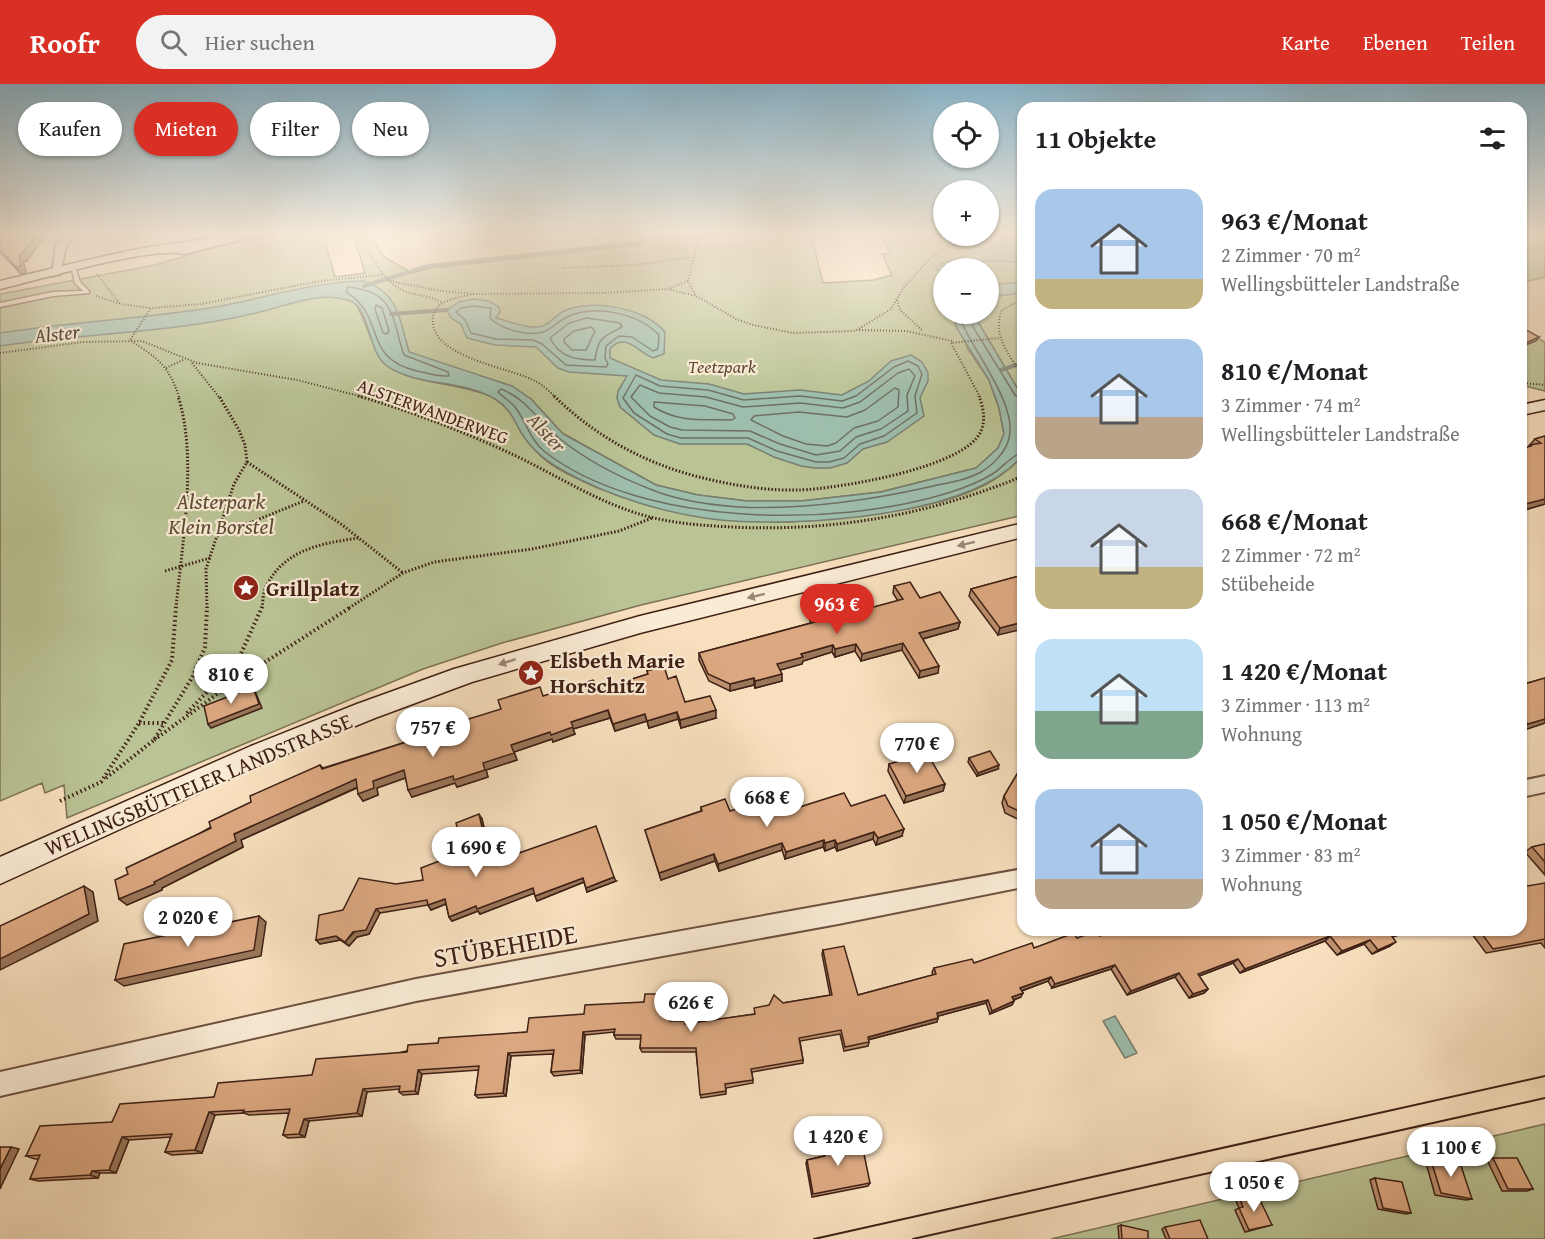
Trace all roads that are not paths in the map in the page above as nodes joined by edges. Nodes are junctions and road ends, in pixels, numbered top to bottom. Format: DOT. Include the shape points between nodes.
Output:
graph roads {
  1 [pos="83,288"];
  2 [pos="0,305"];
  3 [pos="1545,405"];
  4 [pos="1527,409"];
  5 [pos="1017,531"];
  6 [pos="1545,784"];
  7 [pos="1527,788"];
  8 [pos="0,871"];
  9 [pos="1017,879"];
  10 [pos="0,1084"];
  1 -- 2 [label="lane" via="87,292 53,294"];
  3 -- 4 [label="main road"];
  5 -- 8 [label="main road, WELLINGSBÜTTELER LANDSTRASSE, one-way" via="562,644 490,667 280,746"];
  6 -- 7 [label="street"];
  9 -- 10 [label="street, STÜBEHEIDE" via="416,990"];
}
